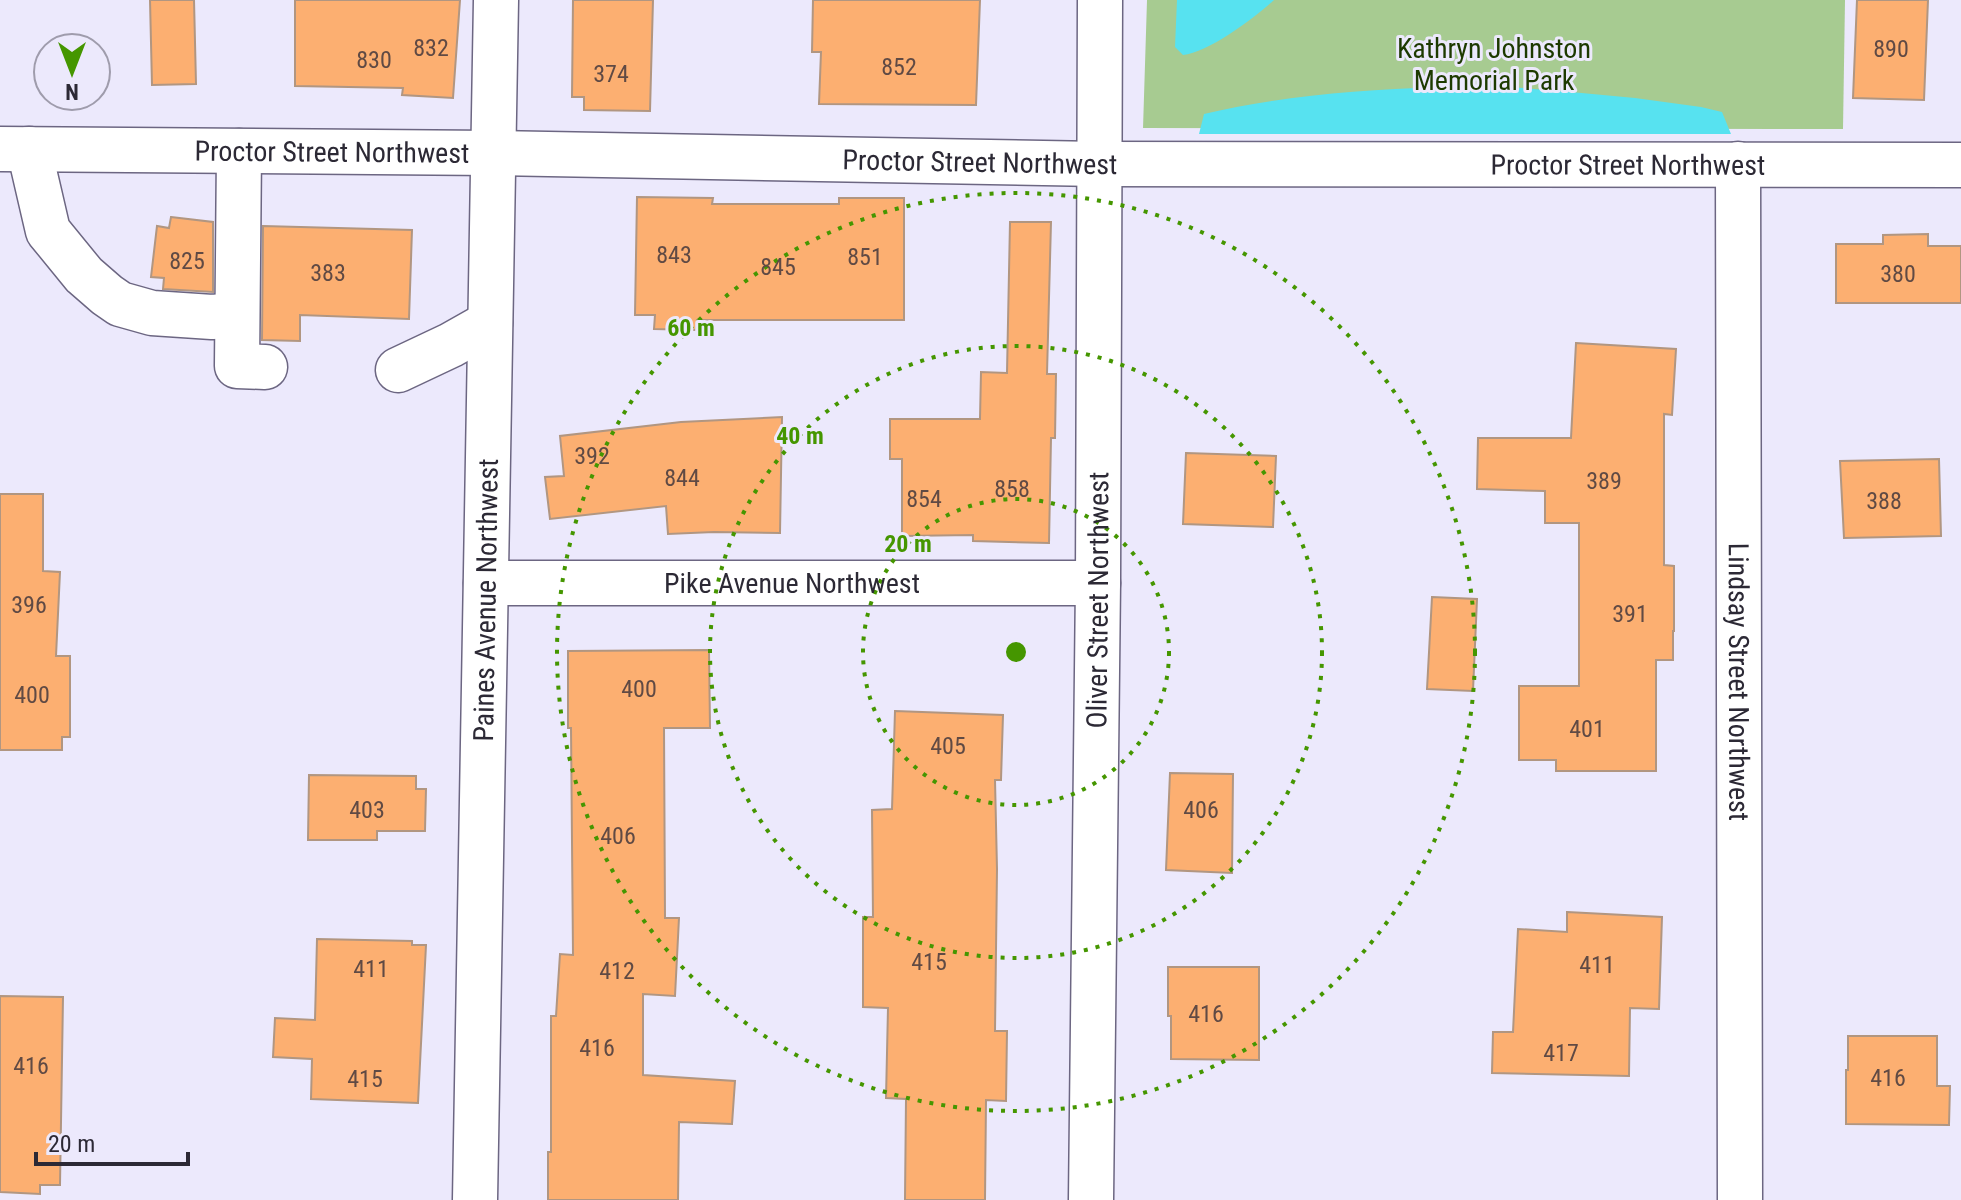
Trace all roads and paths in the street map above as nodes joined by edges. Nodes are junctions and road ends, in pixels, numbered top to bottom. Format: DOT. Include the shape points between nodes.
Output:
graph roads {
  1 [pos="496,0"];
  2 [pos="1100,0"];
  3 [pos="15,149"];
  4 [pos="239,151"];
  5 [pos="493,153"];
  6 [pos="1098,164"];
  7 [pos="1738,164"];
  8 [pos="1961,165"];
  9 [pos="237,315"];
  10 [pos="490,323"];
  11 [pos="265,367"];
  12 [pos="398,370"];
  13 [pos="486,583"];
  14 [pos="1098,583"];
  15 [pos="475,1200"];
  16 [pos="1091,1200"];
  17 [pos="1740,1200"];
  1 -- 5 [label="street, Paines Avenue Northwest"];
  2 -- 6 [label="street, Oliver Street Northwest"];
  3 -- 4 [label="street, Proctor Street Northwest"];
  3 -- 9 [label="street" via="48,231 107,295 152,313"];
  4 -- 5 [label="street, Proctor Street Northwest"];
  4 -- 9 [label="street"];
  5 -- 6 [label="street, Proctor Street Northwest"];
  5 -- 10 [label="street, Paines Avenue Northwest"];
  6 -- 7 [label="street, Proctor Street Northwest"];
  6 -- 14 [label="street, Oliver Street Northwest"];
  7 -- 8 [label="street, Proctor Street Northwest"];
  7 -- 17 [label="street, Lindsay Street Northwest"];
  9 -- 11 [label="street" via="237,366"];
  10 -- 12 [label="street"];
  10 -- 13 [label="street, Paines Avenue Northwest"];
  13 -- 14 [label="street, Pike Avenue Northwest"];
  13 -- 15 [label="street, Paines Avenue Northwest"];
  14 -- 16 [label="street, Oliver Street Northwest"];
}
